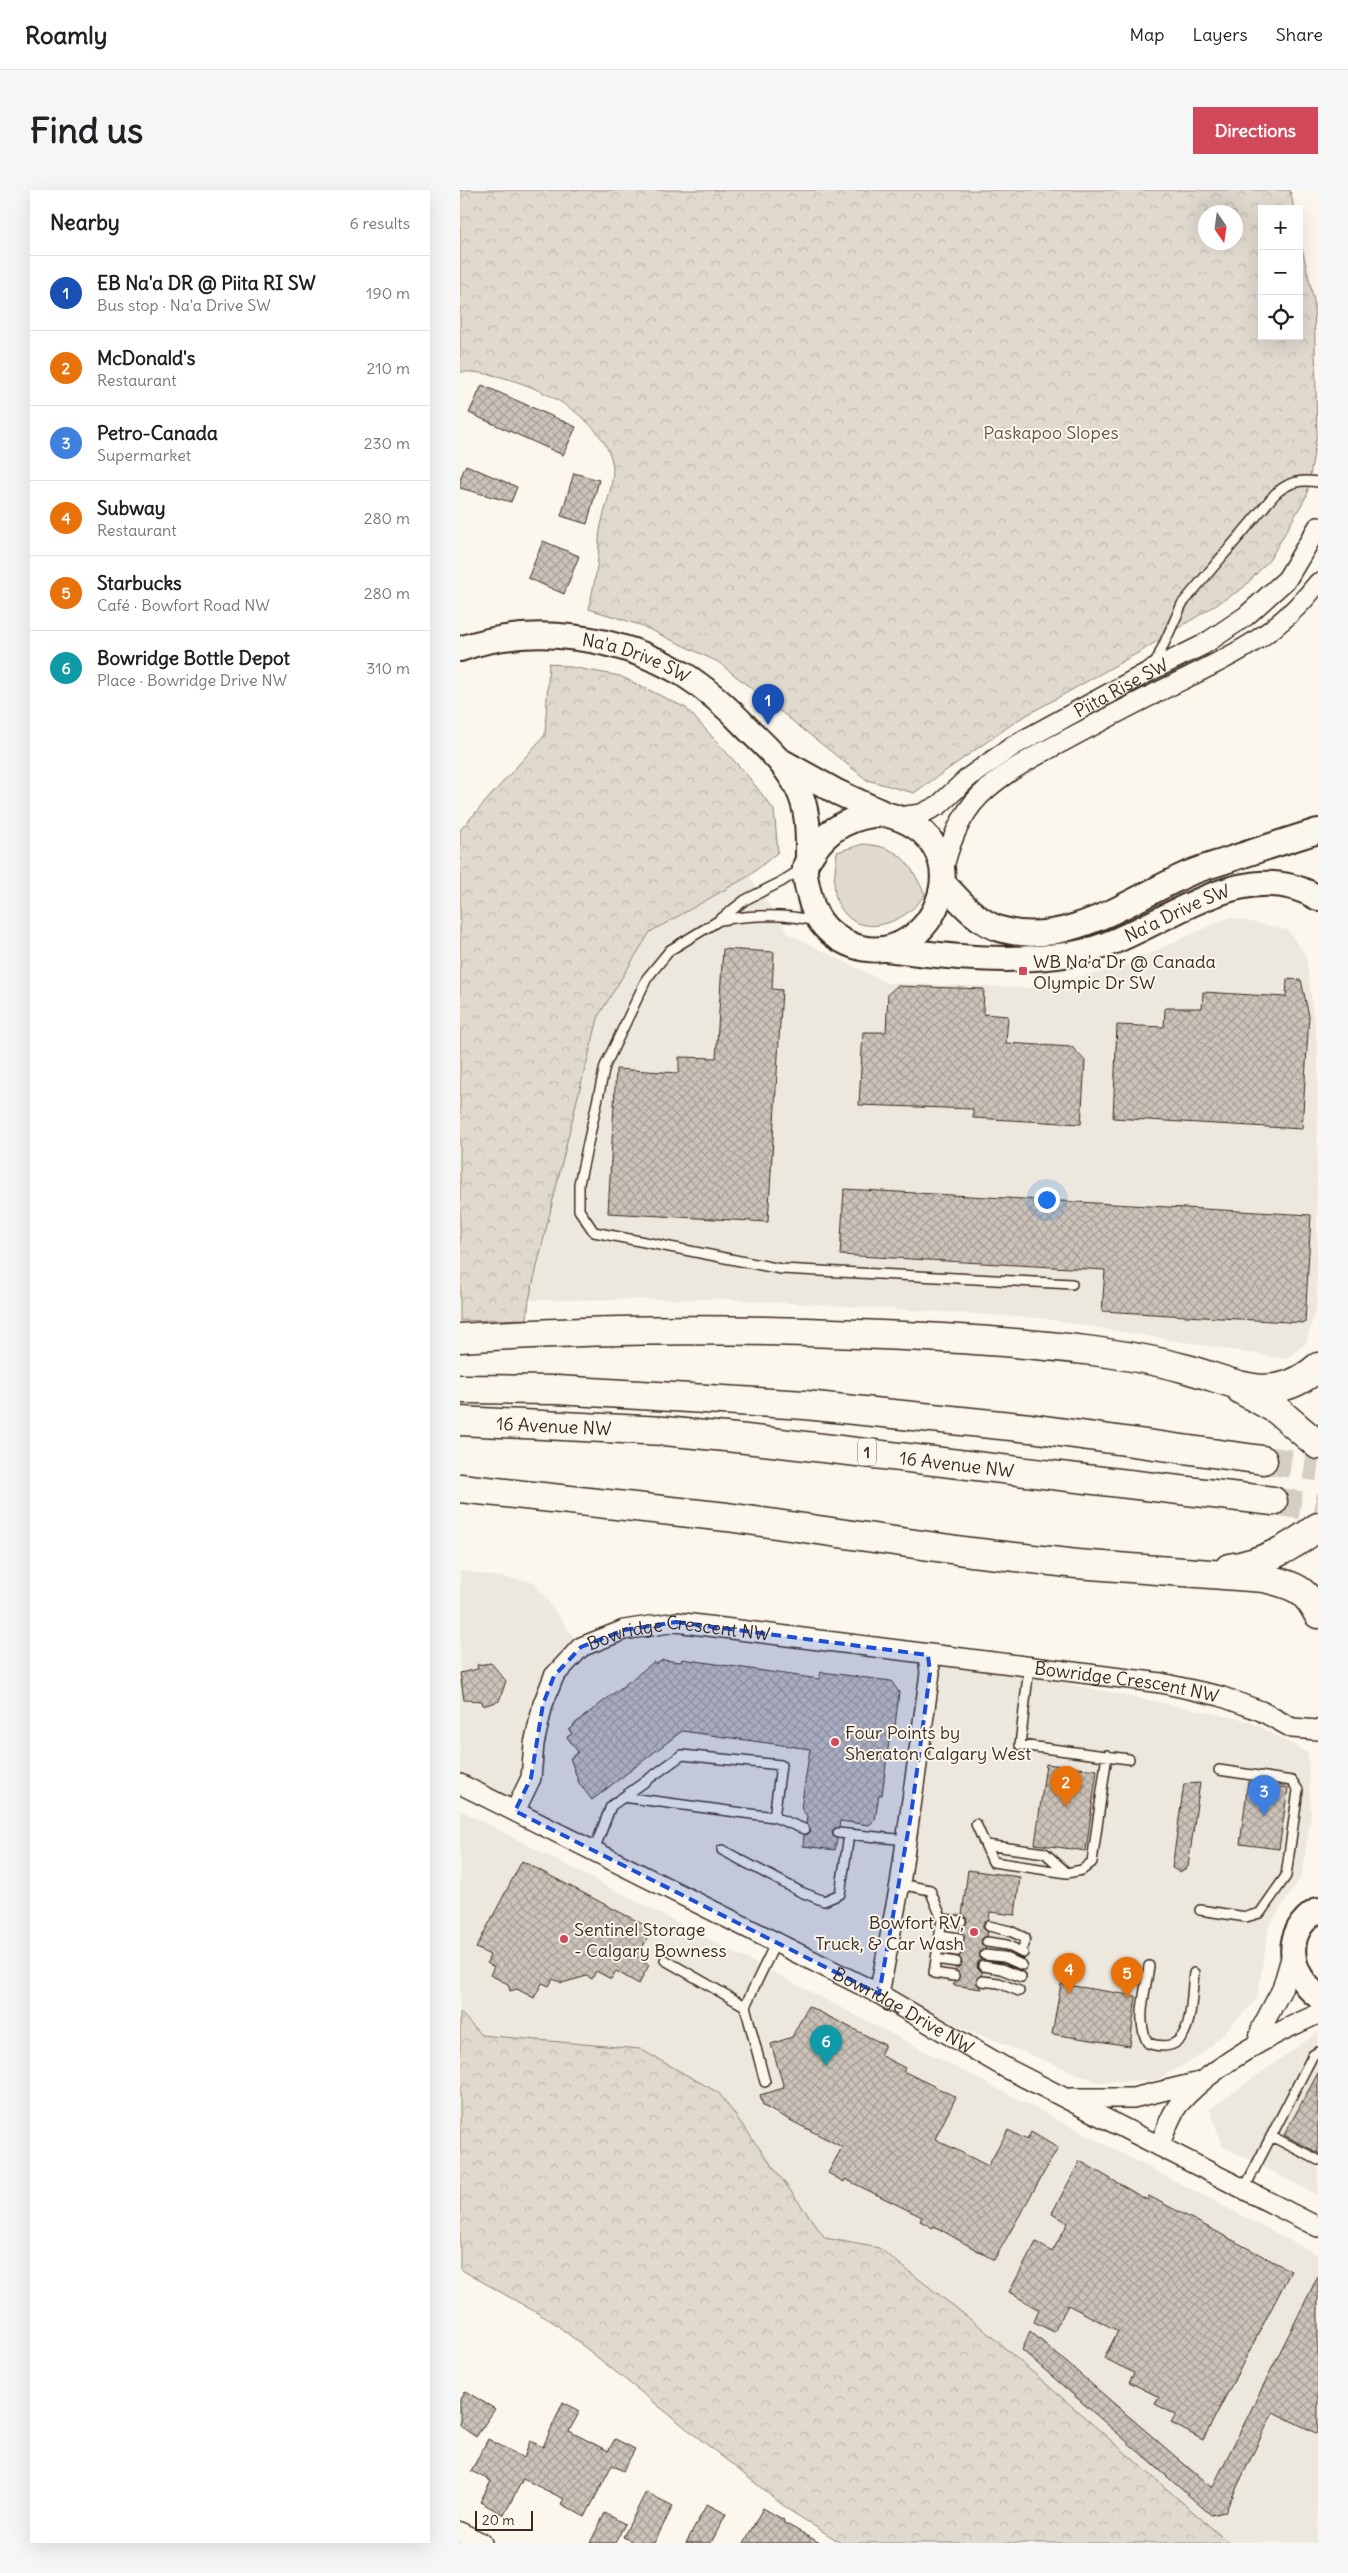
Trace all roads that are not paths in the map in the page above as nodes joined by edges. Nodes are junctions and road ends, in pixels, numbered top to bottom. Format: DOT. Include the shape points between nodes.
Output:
graph roads {
  1 [pos="1318,482"];
  2 [pos="1318,527"];
  3 [pos="1318,583"];
  4 [pos="460,649"];
  5 [pos="1150,671"];
  6 [pos="781,761"];
  7 [pos="892,816"];
  8 [pos="1318,832"];
  9 [pos="807,863"];
  10 [pos="944,876"];
  11 [pos="1318,898"];
  12 [pos="718,921"];
  13 [pos="820,922"];
  14 [pos="886,949"];
  15 [pos="1072,1284"];
  16 [pos="460,1338"];
  17 [pos="1318,1366"];
  18 [pos="1227,1382"];
  19 [pos="460,1389"];
  20 [pos="460,1421"];
  21 [pos="1318,1445"];
  22 [pos="1263,1460"];
  23 [pos="460,1488"];
  24 [pos="1273,1501"];
  25 [pos="1318,1528"];
  26 [pos="1170,1572"];
  27 [pos="1318,1614"];
  28 [pos="928,1655"];
  29 [pos="1029,1667"];
  30 [pos="1318,1730"];
  31 [pos="1107,1755"];
  32 [pos="1129,1758"];
  33 [pos="1219,1770"];
  34 [pos="460,1784"];
  35 [pos="623,1797"];
  36 [pos="515,1811"];
  37 [pos="774,1817"];
  38 [pos="976,1824"];
  39 [pos="804,1829"];
  40 [pos="838,1833"];
  41 [pos="849,1835"];
  42 [pos="906,1840"];
  43 [pos="986,1845"];
  44 [pos="594,1850"];
  45 [pos="722,1850"];
  46 [pos="1067,1873"];
  47 [pos="900,1884"];
  48 [pos="1318,1898"];
  49 [pos="1200,1910"];
  50 [pos="1311,1915"];
  51 [pos="942,1919"];
  52 [pos="961,1922"];
  53 [pos="988,1926"];
  54 [pos="940,1935"];
  55 [pos="959,1938"];
  56 [pos="776,1942"];
  57 [pos="987,1942"];
  58 [pos="938,1948"];
  59 [pos="1293,1948"];
  60 [pos="958,1951"];
  61 [pos="985,1955"];
  62 [pos="936,1959"];
  63 [pos="665,1960"];
  64 [pos="956,1962"];
  65 [pos="1022,1965"];
  66 [pos="984,1966"];
  67 [pos="1149,1966"];
  68 [pos="1194,1973"];
  69 [pos="954,1976"];
  70 [pos="1020,1977"];
  71 [pos="982,1980"];
  72 [pos="1019,1991"];
  73 [pos="879,1994"];
  74 [pos="1318,1996"];
  75 [pos="744,2006"];
  76 [pos="1318,2014"];
  77 [pos="1258,2043"];
  78 [pos="1318,2052"];
  79 [pos="765,2082"];
  80 [pos="1204,2082"];
  81 [pos="1065,2098"];
  82 [pos="1271,2136"];
  83 [pos="1159,2146"];
  84 [pos="1318,2160"];
  85 [pos="1244,2189"];
  86 [pos="1318,2227"];
  87 [pos="460,2532"];
  88 [pos="482,2543"];
  1 -- 5 [label="lane" via="1290,482 1275,494 1182,604 1160,656"];
  2 -- 5 [label="street, Piita Rise SW" via="1287,579 1246,616 1203,645"];
  3 -- 10 [label="street, Piita Rise SW" via="1300,606 1262,638 1222,663 1155,693 1026,761 986,790 960,822 950,843"];
  4 -- 6 [label="street, Na'a Drive SW" via="480,642 538,635 595,641 641,654 684,675 722,703"];
  5 -- 7 [label="street, Piita Rise SW" via="1013,746 969,777 940,805 921,814"];
  6 -- 7 [label="street, Na'a Drive SW"];
  6 -- 9 [label="street, Na'a Drive SW" via="798,789 807,816"];
  7 -- 9 [label="street" via="864,816 844,823 823,839"];
  7 -- 10 [label="street" via="917,827 933,844"];
  8 -- 10 [label="street, Na'a Drive SW" via="1186,874 1090,921 1030,934 999,929 973,914"];
  9 -- 12 [label="lane" via="745,900"];
  9 -- 13 [label="street" via="808,893"];
  10 -- 14 [label="street" via="941,898 927,922 908,938"];
  11 -- 14 [label="street, Na'a Drive SW" via="1295,887 1251,884 1198,900 1137,930 1074,954 1020,960 948,957"];
  12 -- 13 [label="lane" via="754,915 794,916"];
  12 -- 15 [label="lane" via="670,950 646,978 605,1066 580,1184 579,1210 594,1232 781,1269"];
  13 -- 14 [label="street" via="851,945"];
  16 -- 18 [label="highway" via="607,1330 747,1330 941,1337 1127,1356 1185,1368"];
  17 -- 18 [label="highway" via="1281,1388 1253,1389"];
  18 -- 21 [label="highway" via="1277,1410"];
  19 -- 22 [label="highway, 16 Avenue NW" via="557,1390 861,1410 1030,1428"];
  20 -- 24 [label="highway, 16 Avenue NW / 1" via="746,1438"];
  23 -- 26 [label="highway" via="727,1517 971,1552"];
  25 -- 26 [label="highway" via="1286,1550 1259,1561 1216,1569"];
  26 -- 27 [label="highway" via="1246,1576 1294,1585 1306,1595"];
  28 -- 29 [label="street, Bowridge Crescent NW"];
  28 -- 36 [label="street, Bowridge Crescent NW" via="676,1622 624,1630 580,1647 554,1676 542,1704 531,1778"];
  28 -- 42 [label="street" via="930,1673"];
  29 -- 30 [label="street, Bowridge Crescent NW" via="1161,1683 1220,1696 1261,1711 1292,1728"];
  29 -- 31 [label="lane" via="1020,1745"];
  31 -- 32 [label="lane"];
  31 -- 46 [label="lane" via="1092,1862 1082,1870"];
  33 -- 49 [label="lane" via="1292,1781 1298,1790 1286,1876 1260,1913 1246,1917"];
  34 -- 36 [label="street, Bowridge Drive NW"];
  35 -- 37 [label="lane"];
  35 -- 37 [label="lane" via="682,1755 781,1765"];
  35 -- 44 [label="lane" via="611,1806"];
  36 -- 44 [label="street, Bowridge Drive NW"];
  37 -- 39 [label="lane"];
  38 -- 43 [label="lane"];
  40 -- 41 [label="lane"];
  41 -- 42 [label="lane"];
  41 -- 45 [label="lane" via="840,1894 824,1901"];
  42 -- 47 [label="street"];
  43 -- 46 [label="lane" via="1045,1853"];
  43 -- 46 [label="lane" via="993,1862"];
  44 -- 56 [label="street, Bowridge Drive NW"];
  47 -- 51 [label="lane" via="930,1890"];
  47 -- 73 [label="street"];
  48 -- 50 [label="street"];
  50 -- 59 [label="street" via="1299,1929"];
  51 -- 52 [label="lane"];
  51 -- 54 [label="lane"];
  53 -- 57 [label="lane" via="1025,1938 1024,1949"];
  54 -- 55 [label="lane"];
  54 -- 58 [label="lane"];
  56 -- 73 [label="street, Bowridge Drive NW"];
  56 -- 75 [label="lane"];
  58 -- 60 [label="lane"];
  58 -- 62 [label="lane"];
  59 -- 74 [label="street" via="1299,1977"];
  59 -- 77 [label="street" via="1282,1989 1261,2029"];
  61 -- 65 [label="lane" via="1004,1957"];
  62 -- 64 [label="lane"];
  62 -- 69 [label="lane" via="934,1973"];
  63 -- 75 [label="lane"];
  66 -- 70 [label="lane"];
  67 -- 68 [label="lane" via="1142,2033 1148,2043 1160,2047 1172,2046 1188,2027"];
  71 -- 72 [label="lane"];
  73 -- 81 [label="street, Bowridge Drive NW" via="1006,2068"];
  75 -- 79 [label="lane"];
  76 -- 77 [label="street"];
  77 -- 80 [label="street"];
  78 -- 82 [label="lane" via="1313,2055"];
  80 -- 81 [label="street" via="1133,2098"];
  80 -- 83 [label="street" via="1178,2105"];
  81 -- 83 [label="street, Bowridge Drive NW"];
  82 -- 84 [label="lane"];
  82 -- 85 [label="lane"];
  83 -- 85 [label="street, Bowridge Drive NW"];
  85 -- 86 [label="street, Bowridge Drive NW"];
  87 -- 88 [label="street"];
}
